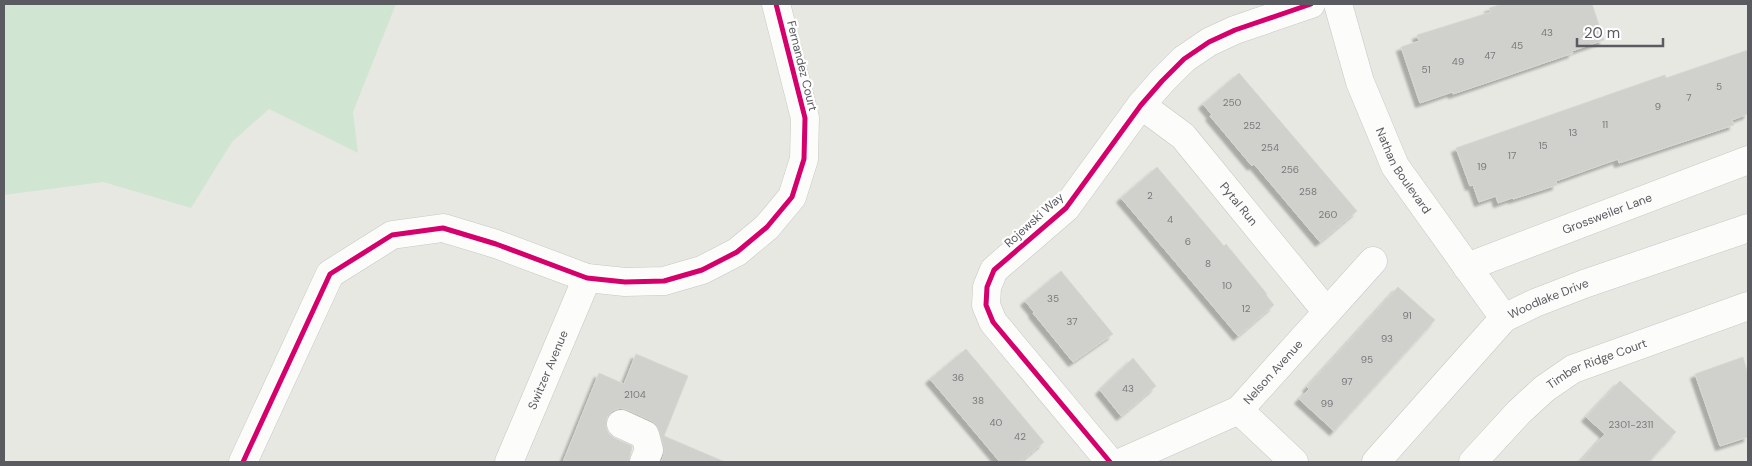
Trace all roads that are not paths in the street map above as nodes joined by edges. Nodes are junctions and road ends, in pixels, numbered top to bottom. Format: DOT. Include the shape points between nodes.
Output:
graph roads {
  1 [pos="776,4"];
  2 [pos="1310,4"];
  3 [pos="1338,4"];
  4 [pos="1142,105"];
  5 [pos="1748,160"];
  6 [pos="1748,228"];
  7 [pos="1373,261"];
  8 [pos="1468,267"];
  9 [pos="587,278"];
  10 [pos="1748,306"];
  11 [pos="1327,312"];
  12 [pos="1504,318"];
  13 [pos="1239,410"];
  14 [pos="621,424"];
  15 [pos="243,462"];
  16 [pos="509,462"];
  17 [pos="644,462"];
  18 [pos="1110,462"];
  19 [pos="1122,462"];
  20 [pos="1294,462"];
  21 [pos="1376,462"];
  22 [pos="1473,462"];
  1 -- 9 [label="street, Fernandez Court" via="805,118 804,159 792,197 767,227 737,252 702,270 664,281 625,282"];
  2 -- 4 [label="street, Rojewski Way" via="1209,42 1184,59"];
  3 -- 8 [label="street, Nathan Boulevard" via="1360,82 1395,166"];
  4 -- 11 [label="street, Pytal Run" via="1183,136"];
  4 -- 18 [label="street, Rojewski Way" via="1066,208 994,270 987,287 986,305 993,322"];
  5 -- 8 [label="street, Grossweiler Lane"];
  6 -- 12 [label="street, Woodlake Drive" via="1584,284"];
  7 -- 11 [label="street, Nelson Avenue"];
  8 -- 12 [label="street, Nathan Boulevard"];
  9 -- 15 [label="street, Fernandez Court" via="443,228 392,235 330,274"];
  9 -- 16 [label="street, Switzer Avenue"];
  10 -- 22 [label="street, Timber Ridge Court" via="1573,369 1519,412"];
  11 -- 13 [label="street, Nelson Avenue"];
  12 -- 21 [label="street, Woodlake Drive"];
  13 -- 19 [label="street, Nelson Avenue"];
  13 -- 20 [label="street"];
  14 -- 17 [label="street" via="645,435 649,450"];
}
